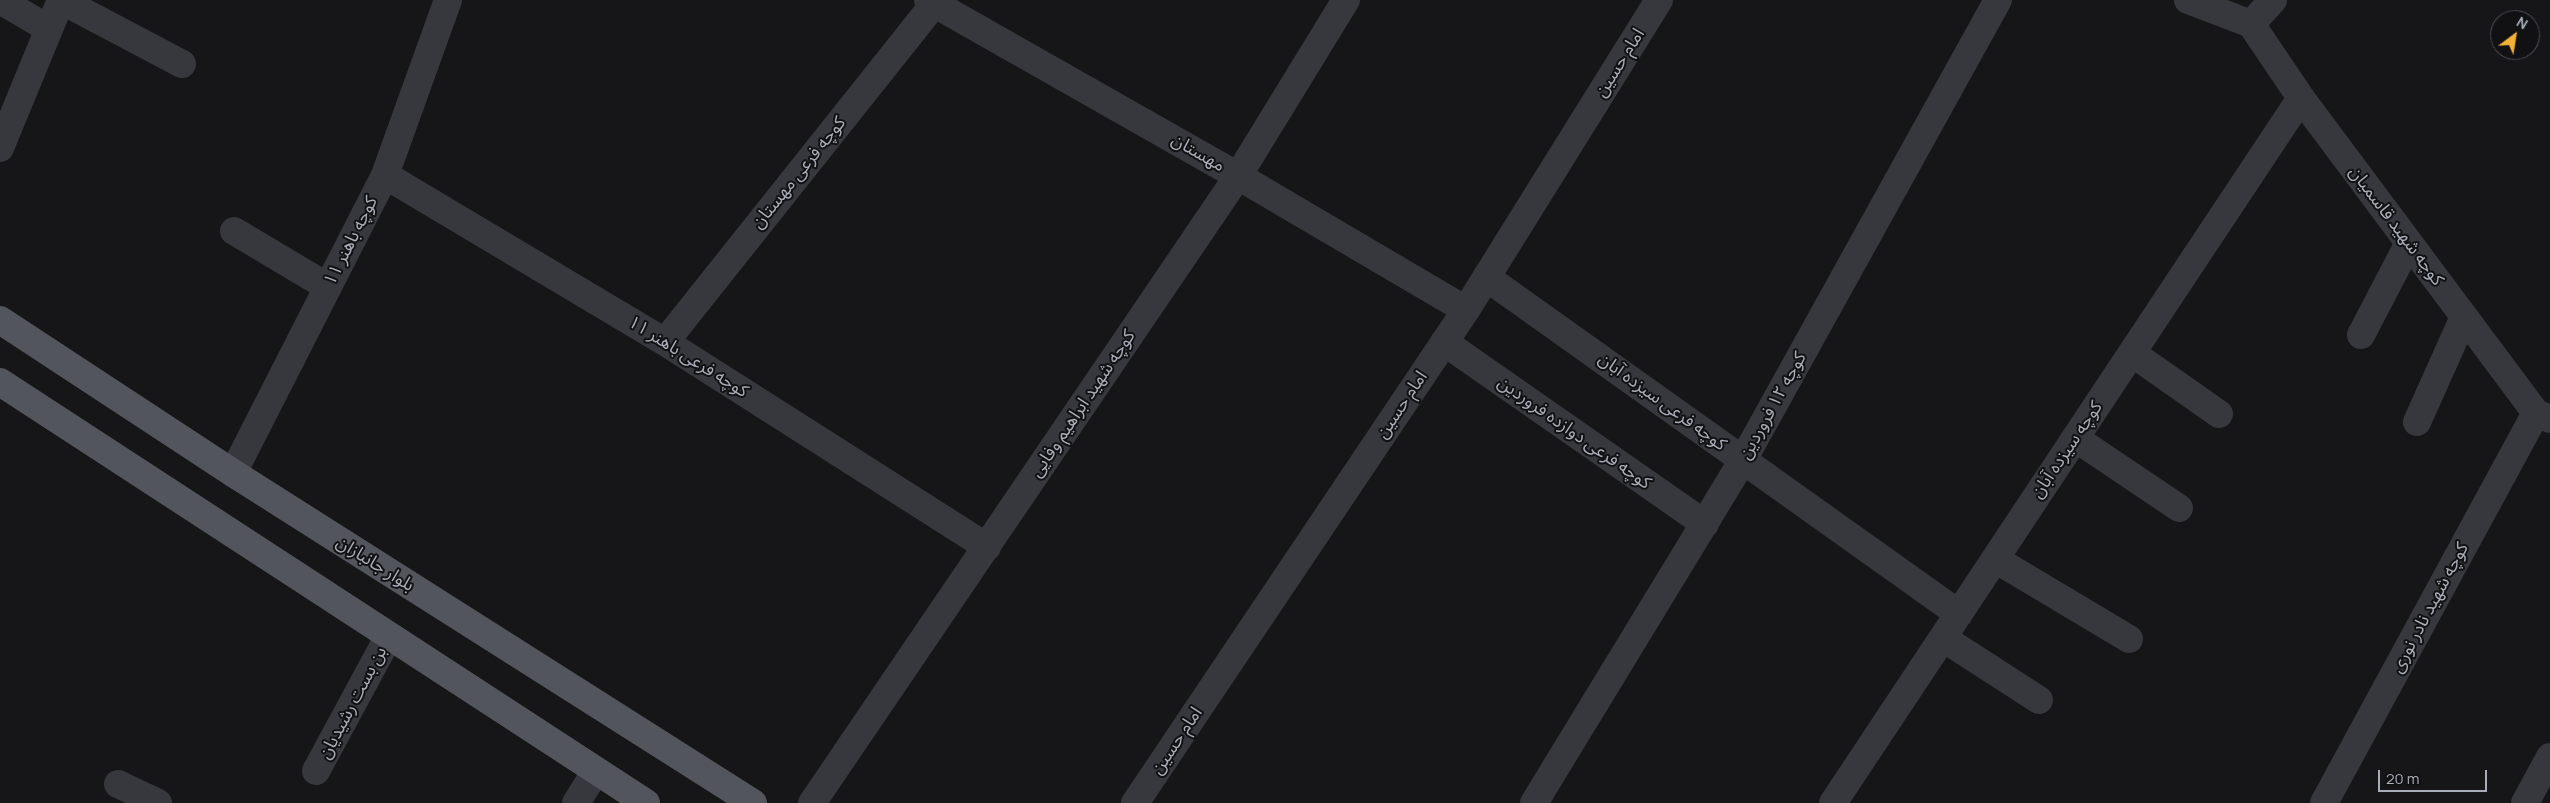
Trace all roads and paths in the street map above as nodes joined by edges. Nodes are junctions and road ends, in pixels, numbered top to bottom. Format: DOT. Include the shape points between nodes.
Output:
graph roads {
  1 [pos="0,0"];
  2 [pos="61,0"];
  3 [pos="1346,0"];
  4 [pos="1659,0"];
  5 [pos="1998,0"];
  6 [pos="2188,0"];
  7 [pos="2273,0"];
  8 [pos="443,2"];
  9 [pos="931,2"];
  10 [pos="2251,24"];
  11 [pos="49,29"];
  12 [pos="182,64"];
  13 [pos="2301,98"];
  14 [pos="0,148"];
  15 [pos="385,175"];
  16 [pos="1238,176"];
  17 [pos="234,231"];
  18 [pos="2409,243"];
  19 [pos="1486,277"];
  20 [pos="328,287"];
  21 [pos="1466,310"];
  22 [pos="2464,317"];
  23 [pos="0,320"];
  24 [pos="2362,335"];
  25 [pos="665,342"];
  26 [pos="1444,342"];
  27 [pos="2132,353"];
  28 [pos="0,382"];
  29 [pos="2219,414"];
  30 [pos="2543,416"];
  31 [pos="2416,422"];
  32 [pos="2075,438"];
  33 [pos="1743,460"];
  34 [pos="232,473"];
  35 [pos="2179,508"];
  36 [pos="1705,524"];
  37 [pos="987,547"];
  38 [pos="1995,559"];
  39 [pos="1959,614"];
  40 [pos="389,636"];
  41 [pos="1943,638"];
  42 [pos="2129,639"];
  43 [pos="2039,700"];
  44 [pos="2550,757"];
  45 [pos="316,771"];
  46 [pos="596,771"];
  47 [pos="118,784"];
  48 [pos="158,803"];
  49 [pos="576,803"];
  50 [pos="646,803"];
  51 [pos="753,803"];
  52 [pos="812,803"];
  53 [pos="1135,803"];
  54 [pos="1534,803"];
  55 [pos="1833,803"];
  56 [pos="2324,803"];
  57 [pos="2525,803"];
  1 -- 11 [label="street"];
  2 -- 11 [label="street"];
  2 -- 12 [label="street"];
  3 -- 16 [label="street, کوچه شهید ابراهیم وفایی"];
  4 -- 19 [label="street, امام حسین"];
  5 -- 33 [label="street, کوچه ۱۲ فروردین"];
  6 -- 10 [label="street"];
  7 -- 10 [label="street"];
  8 -- 15 [label="street, کوچه باهنر ۱۱"];
  9 -- 16 [label="street, مهستان"];
  9 -- 25 [label="street, کوچه فرعی مهستان"];
  10 -- 13 [label="street, کوچه شهید قاسمیان"];
  11 -- 14 [label="street"];
  13 -- 18 [label="street, کوچه شهید قاسمیان"];
  13 -- 27 [label="street, کوچه سیزده آبان"];
  15 -- 20 [label="street, کوچه باهنر ۱۱"];
  15 -- 25 [label="street, کوچه فرعی باهنر ۱۱"];
  16 -- 21 [label="street, مهستان"];
  16 -- 37 [label="street, کوچه شهید ابراهیم وفایی"];
  17 -- 20 [label="street"];
  18 -- 22 [label="street, کوچه شهید قاسمیان"];
  18 -- 24 [label="street"];
  19 -- 21 [label="street, امام حسین"];
  19 -- 33 [label="street, کوچه فرعی سیزده آبان"];
  20 -- 34 [label="street, کوچه باهنر ۱۱"];
  21 -- 26 [label="street, امام حسین"];
  22 -- 30 [label="street, کوچه شهید قاسمیان"];
  22 -- 31 [label="street"];
  23 -- 34 [label="main road, بلوار جانبازان"];
  25 -- 37 [label="street, کوچه فرعی باهنر ۱۱"];
  26 -- 36 [label="street, کوچه فرعی دوازده فروردین"];
  26 -- 53 [label="street, امام حسین"];
  27 -- 29 [label="street"];
  27 -- 32 [label="street, کوچه سیزده آبان"];
  28 -- 40 [label="main road"];
  30 -- 56 [label="street, کوچه شهید نادر نوری"];
  32 -- 35 [label="street"];
  32 -- 38 [label="street, کوچه سیزده آبان"];
  33 -- 36 [label="street, کوچه ۱۲ فروردین"];
  33 -- 39 [label="street, کوچه فرعی سیزده آبان"];
  34 -- 51 [label="main road, بلوار جانبازان"];
  36 -- 54 [label="street, کوچه ۱۲ فروردین"];
  37 -- 52 [label="street, کوچه شهید ابراهیم وفایی"];
  38 -- 39 [label="street, کوچه سیزده آبان"];
  38 -- 42 [label="street"];
  39 -- 41 [label="street, کوچه سیزده آبان"];
  40 -- 45 [label="street, بن بست رشیدیان"];
  40 -- 46 [label="main road"];
  41 -- 43 [label="street"];
  41 -- 55 [label="street, کوچه سیزده آبان"];
  44 -- 57 [label="street"];
  46 -- 49 [label="street"];
  46 -- 50 [label="main road"];
  47 -- 48 [label="street"];
}
